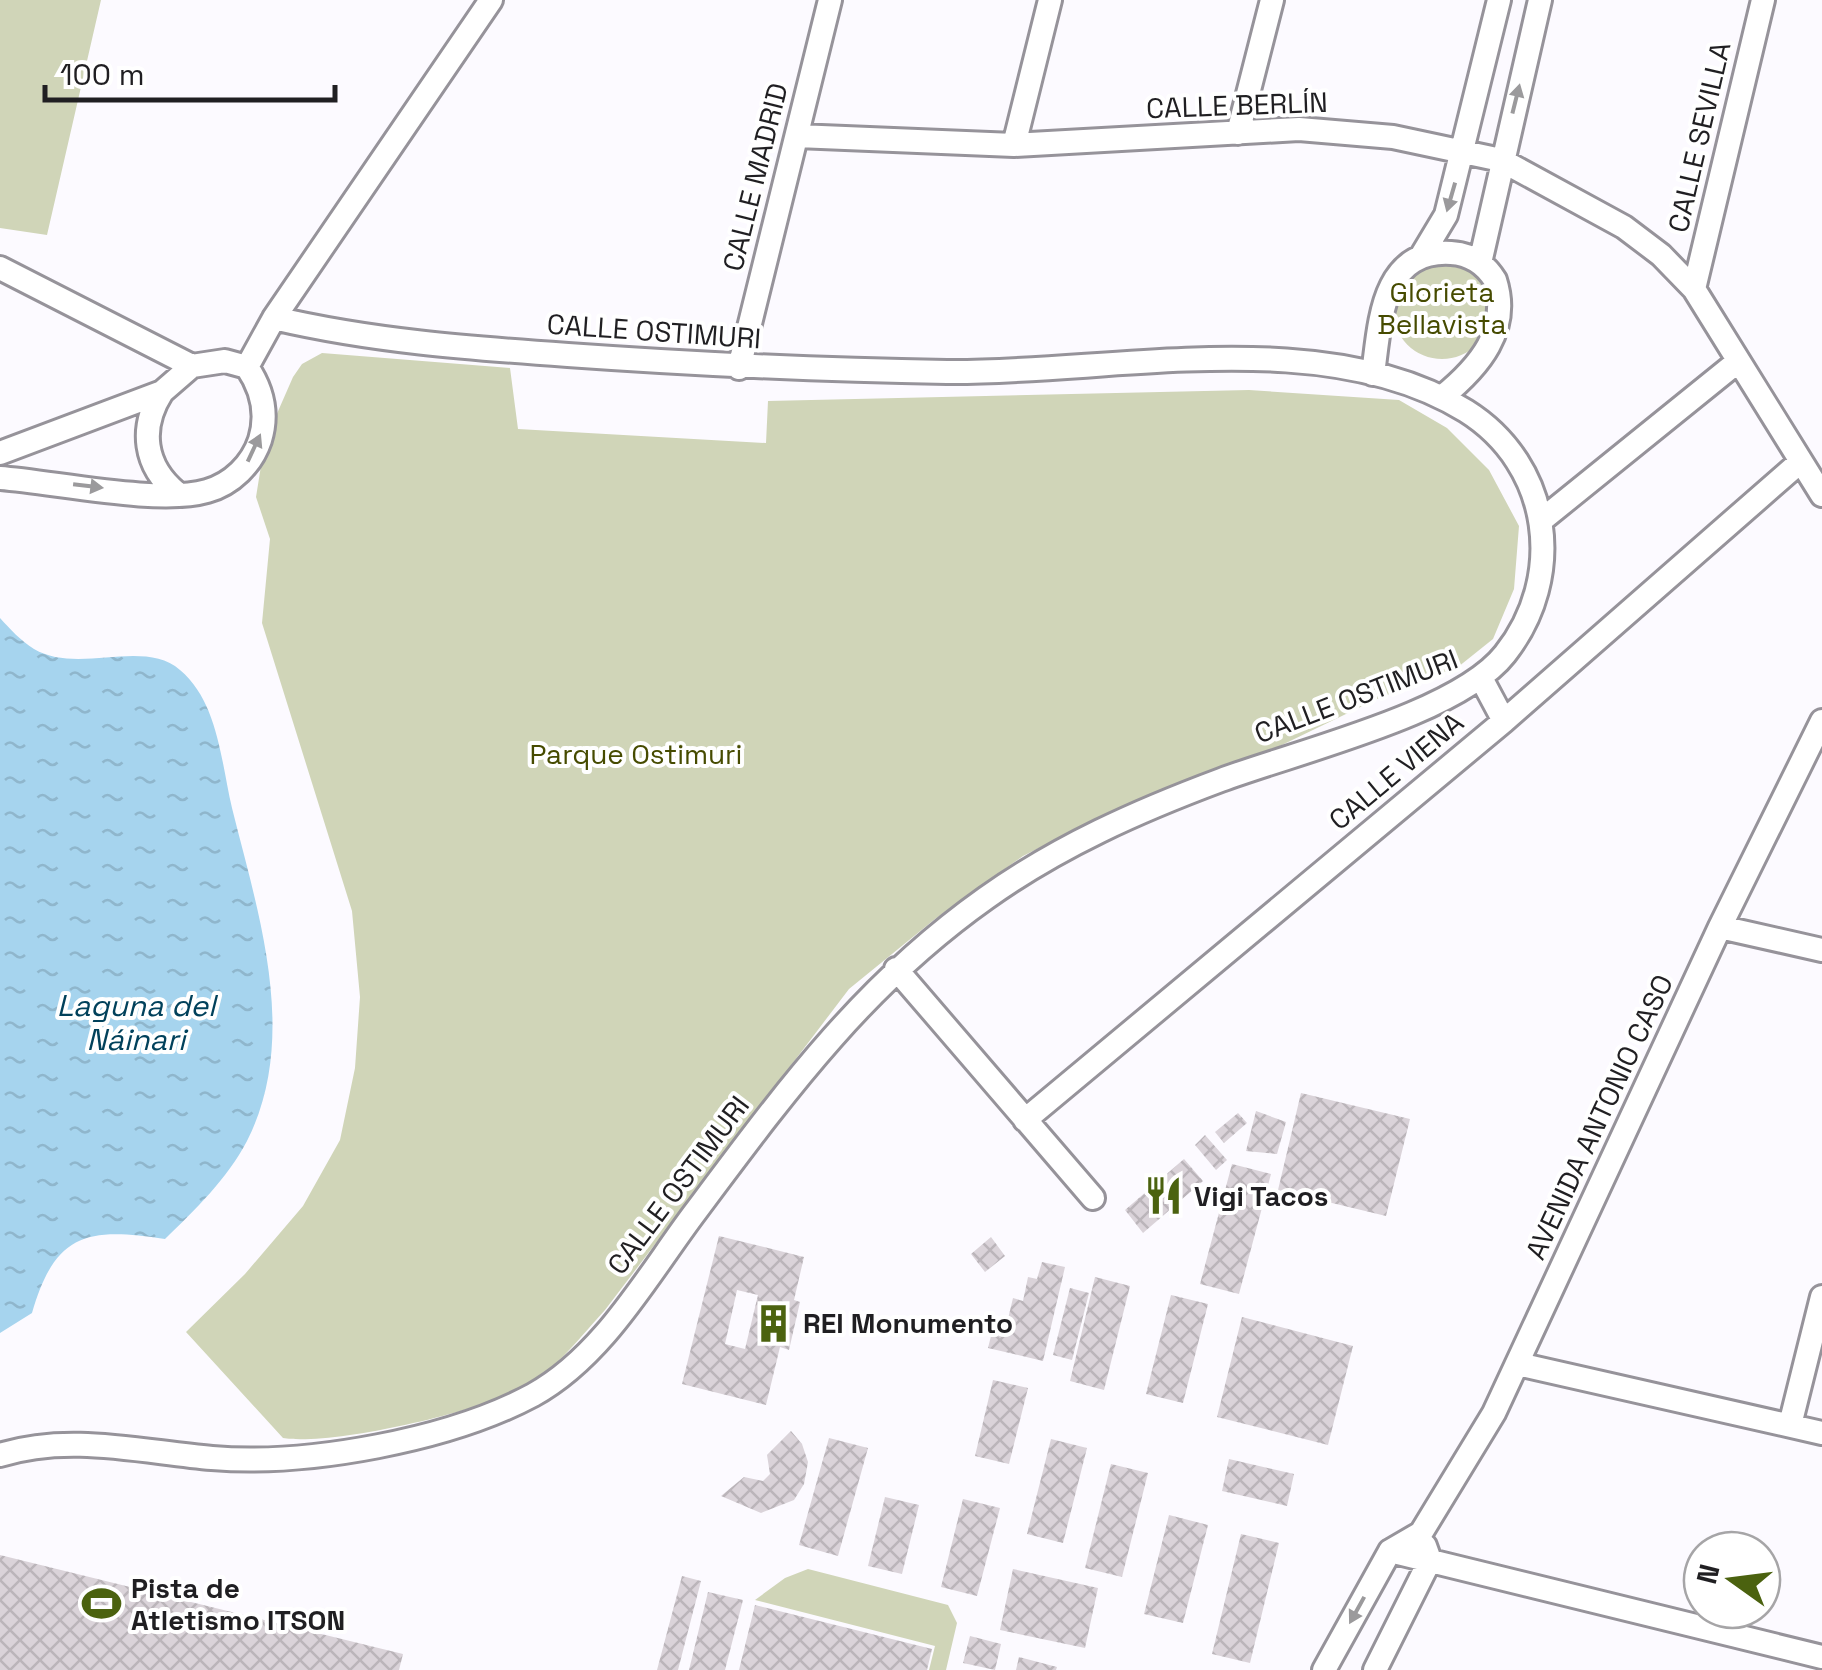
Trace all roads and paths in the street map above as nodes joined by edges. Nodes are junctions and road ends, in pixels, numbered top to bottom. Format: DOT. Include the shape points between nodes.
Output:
graph roads {
  1 [pos="491,0"];
  2 [pos="830,0"];
  3 [pos="1050,0"];
  4 [pos="1272,0"];
  5 [pos="1499,0"];
  6 [pos="1540,0"];
  7 [pos="1763,0"];
  8 [pos="1238,133"];
  9 [pos="796,136"];
  10 [pos="1014,145"];
  11 [pos="1463,150"];
  12 [pos="1501,160"];
  13 [pos="1422,255"];
  14 [pos="1480,263"];
  15 [pos="0,268"];
  16 [pos="1694,289"];
  17 [pos="274,318"];
  18 [pos="1736,363"];
  19 [pos="192,366"];
  20 [pos="247,368"];
  21 [pos="739,368"];
  22 [pos="1373,374"];
  23 [pos="162,392"];
  24 [pos="1442,397"];
  25 [pos="0,453"];
  26 [pos="1800,462"];
  27 [pos="0,478"];
  28 [pos="177,494"];
  29 [pos="1822,495"];
  30 [pos="1543,519"];
  31 [pos="1481,678"];
  32 [pos="1504,721"];
  33 [pos="1822,721"];
  34 [pos="1720,927"];
  35 [pos="1822,950"];
  36 [pos="896,969"];
  37 [pos="1025,1120"];
  38 [pos="1093,1198"];
  39 [pos="1822,1297"];
  40 [pos="1518,1364"];
  41 [pos="1790,1425"];
  42 [pos="1822,1433"];
  43 [pos="0,1456"];
  44 [pos="1422,1533"];
  45 [pos="1390,1550"];
  46 [pos="1430,1560"];
  47 [pos="1822,1656"];
  48 [pos="1324,1670"];
  49 [pos="1375,1670"];
  1 -- 17 [label="street"];
  2 -- 9 [label="street, CALLE MADRID"];
  3 -- 10 [label="street"];
  4 -- 8 [label="street"];
  5 -- 11 [label="street"];
  12 -- 6 [label="street, one-way"];
  7 -- 16 [label="street, CALLE SEVILLA"];
  8 -- 10 [label="street, CALLE BERLÍN"];
  8 -- 11 [label="street, CALLE BERLÍN" via="1340,130"];
  9 -- 10 [label="street, CALLE BERLÍN"];
  9 -- 21 [label="street, CALLE MADRID"];
  11 -- 12 [label="street, CALLE BERLÍN"];
  11 -- 13 [label="street, one-way" via="1446,215"];
  12 -- 14 [label="street"];
  12 -- 16 [label="street, CALLE BERLÍN" via="1624,226"];
  13 -- 14 [label="street" via="1460,254"];
  13 -- 22 [label="street" via="1407,264 1382,304"];
  14 -- 24 [label="street" via="1499,293 1497,331"];
  15 -- 19 [label="street"];
  16 -- 18 [label="street, CALLE BERLÍN"];
  17 -- 20 [label="street"];
  17 -- 21 [label="street, CALLE OSTIMURI" via="410,345"];
  18 -- 26 [label="street, CALLE BERLÍN"];
  18 -- 30 [label="street"];
  19 -- 20 [label="street" via="225,361"];
  19 -- 23 [label="street"];
  28 -- 20 [label="street, one-way" via="222,485 254,453 264,408"];
  21 -- 22 [label="street, CALLE OSTIMURI" via="957,372 1248,361"];
  22 -- 24 [label="street, CALLE OSTIMURI"];
  23 -- 25 [label="street"];
  23 -- 28 [label="street" via="149,418 148,446 157,473"];
  24 -- 30 [label="street, CALLE OSTIMURI" via="1498,437"];
  26 -- 29 [label="street, CALLE BERLÍN"];
  26 -- 32 [label="street, CALLE VIENA"];
  27 -- 28 [label="street, one-way"];
  30 -- 31 [label="street, CALLE OSTIMURI" via="1542,579 1534,604 1502,658"];
  31 -- 32 [label="street"];
  31 -- 36 [label="street, CALLE OSTIMURI" via="1431,704 1092,833 1013,879"];
  32 -- 37 [label="street, CALLE VIENA"];
  33 -- 34 [label="street, AVENIDA ANTONIO CASO"];
  34 -- 35 [label="street"];
  34 -- 40 [label="street, AVENIDA ANTONIO CASO"];
  36 -- 37 [label="street"];
  36 -- 43 [label="street, CALLE OSTIMURI" via="804,1067 586,1354 534,1394 444,1428 300,1456 239,1460 62,1444"];
  37 -- 38 [label="street"];
  39 -- 41 [label="street"];
  40 -- 41 [label="street"];
  40 -- 44 [label="street, AVENIDA ANTONIO CASO"];
  41 -- 42 [label="street"];
  44 -- 45 [label="street"];
  44 -- 46 [label="street"];
  45 -- 46 [label="street"];
  45 -- 48 [label="street, one-way"];
  46 -- 47 [label="street"];
  46 -- 49 [label="street"];
}
